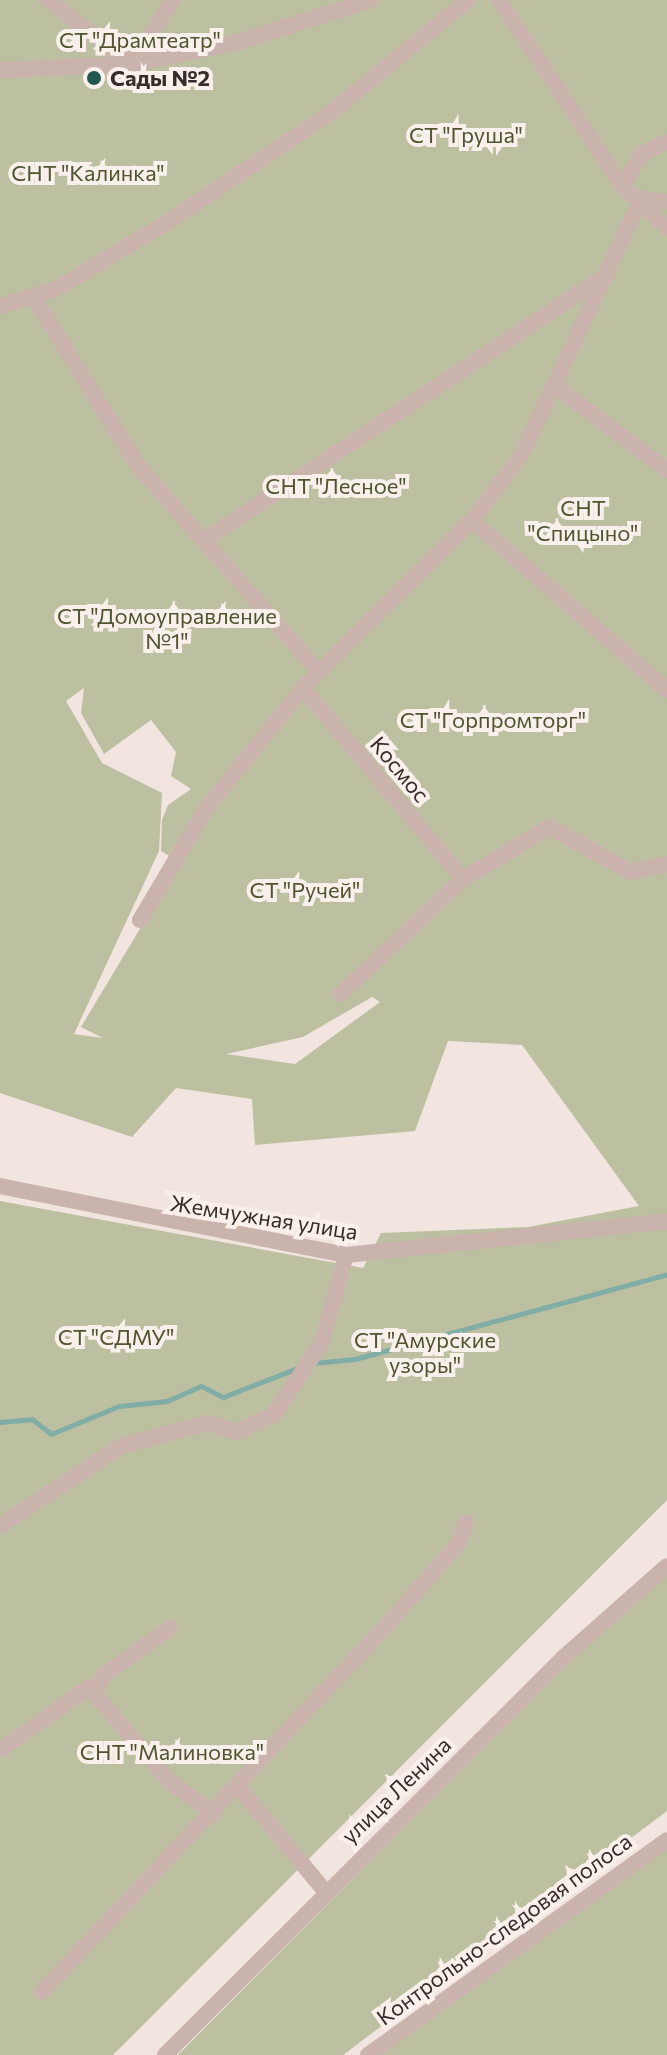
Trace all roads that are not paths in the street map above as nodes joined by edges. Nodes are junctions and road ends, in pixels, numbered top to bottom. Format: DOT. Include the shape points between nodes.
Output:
graph roads {
  1 [pos="48,0"];
  2 [pos="173,0"];
  3 [pos="371,0"];
  4 [pos="468,0"];
  5 [pos="499,0"];
  6 [pos="132,64"];
  7 [pos="0,70"];
  8 [pos="667,141"];
  9 [pos="623,187"];
  10 [pos="641,199"];
  11 [pos="667,202"];
  12 [pos="667,228"];
  13 [pos="609,273"];
  14 [pos="33,296"];
  15 [pos="0,306"];
  16 [pos="554,385"];
  17 [pos="667,470"];
  18 [pos="472,520"];
  19 [pos="206,539"];
  20 [pos="319,672"];
  21 [pos="303,688"];
  22 [pos="667,690"];
  23 [pos="667,864"];
  24 [pos="463,879"];
  25 [pos="140,920"];
  26 [pos="341,994"];
  27 [pos="0,1186"];
  28 [pos="667,1221"];
  29 [pos="346,1255"];
  30 [pos="466,1522"];
  31 [pos="0,1526"];
  32 [pos="667,1566"];
  33 [pos="170,1628"];
  34 [pos="95,1694"];
  35 [pos="0,1750"];
  36 [pos="238,1786"];
  37 [pos="214,1814"];
  38 [pos="667,1840"];
  39 [pos="325,1891"];
  40 [pos="42,1992"];
  41 [pos="165,2055"];
  42 [pos="368,2055"];
  1 -- 6 [label="street"];
  2 -- 6 [label="street"];
  3 -- 6 [label="street" via="235,43"];
  4 -- 14 [label="street" via="333,111 174,218"];
  5 -- 9 [label="street"];
  6 -- 7 [label="street"];
  8 -- 9 [label="street" via="640,155"];
  9 -- 10 [label="street"];
  10 -- 11 [label="street"];
  10 -- 12 [label="street"];
  10 -- 13 [label="street"];
  13 -- 16 [label="street"];
  13 -- 19 [label="street"];
  14 -- 15 [label="street"];
  14 -- 19 [label="street" via="139,467"];
  16 -- 17 [label="street"];
  16 -- 18 [label="street" via="521,456"];
  18 -- 20 [label="street"];
  18 -- 22 [label="street"];
  19 -- 20 [label="street"];
  20 -- 21 [label="street"];
  21 -- 24 [label="street, Космос"];
  21 -- 25 [label="street" via="206,809"];
  23 -- 24 [label="street" via="631,872 550,827"];
  24 -- 26 [label="street"];
  27 -- 29 [label="street, Жемчужная улица"];
  28 -- 29 [label="street, Жемчужная улица"];
  29 -- 31 [label="street" via="340,1296 314,1353 274,1415 236,1432 207,1423 121,1446"];
  30 -- 36 [label="street" via="458,1544"];
  32 -- 39 [label="street, улица Ленина"];
  33 -- 34 [label="street" via="104,1675"];
  34 -- 35 [label="street" via="88,1688"];
  34 -- 37 [label="street" via="169,1781"];
  36 -- 37 [label="street"];
  36 -- 39 [label="street"];
  37 -- 40 [label="street"];
  38 -- 42 [label="street, Контрольно-следовая полоса"];
  39 -- 41 [label="street, улица Ленина"];
}
